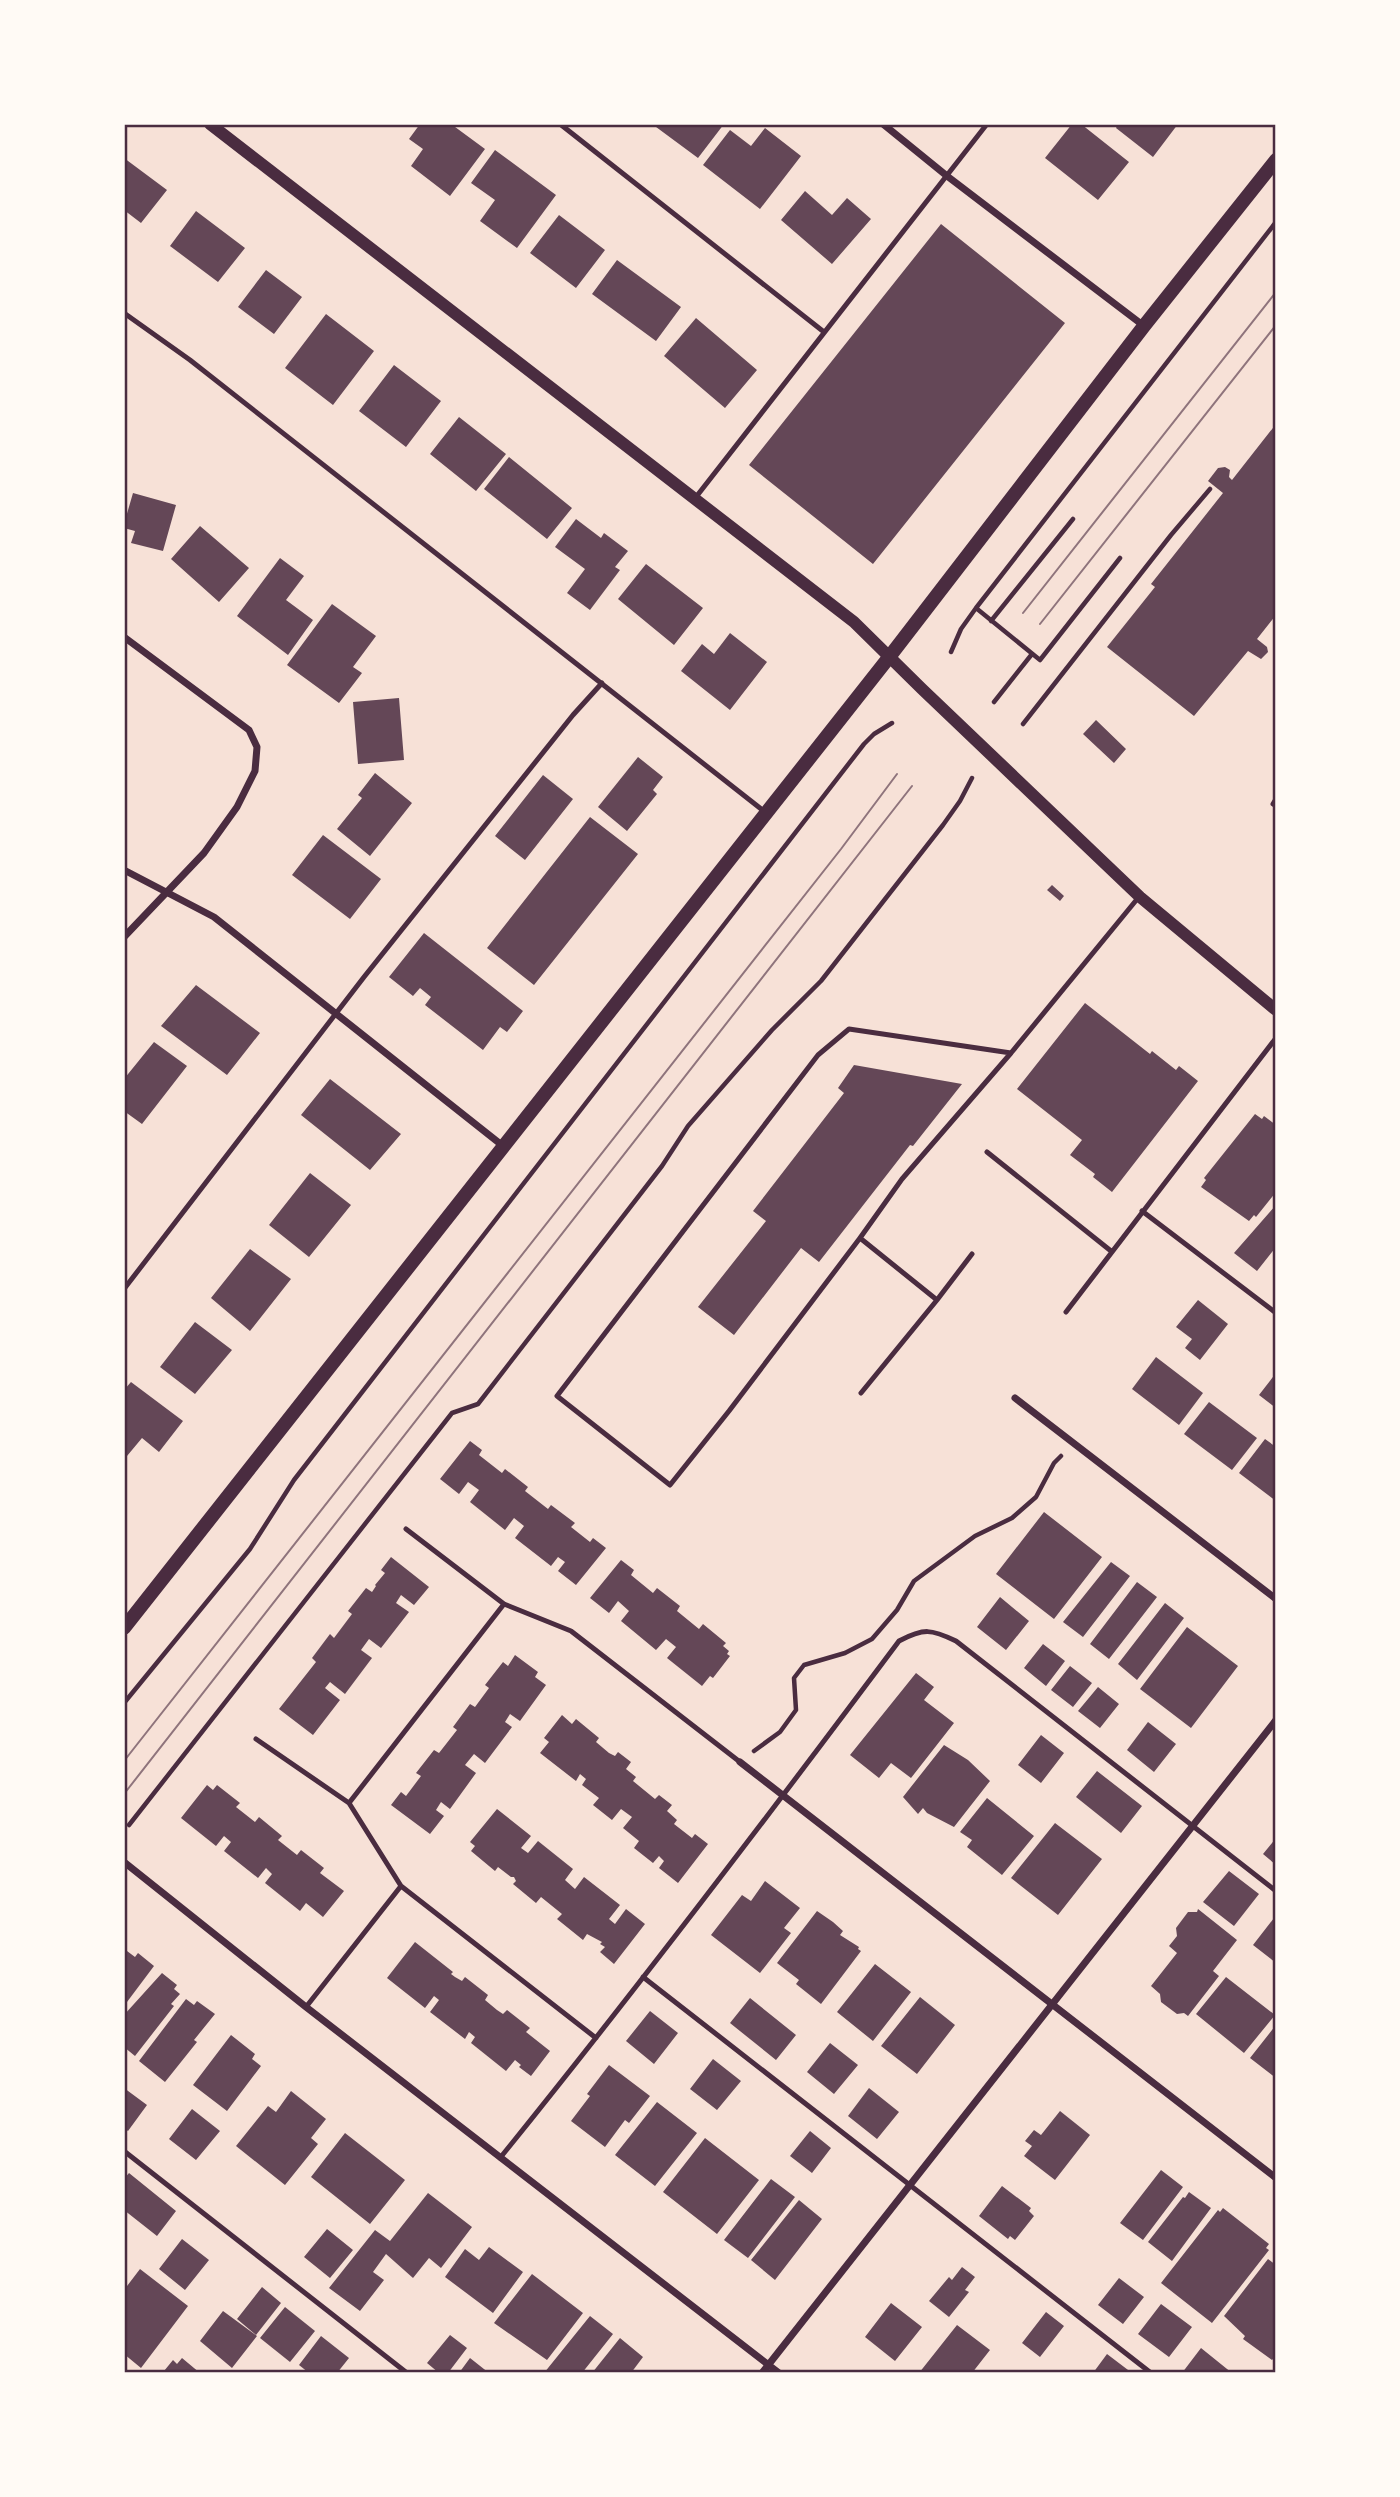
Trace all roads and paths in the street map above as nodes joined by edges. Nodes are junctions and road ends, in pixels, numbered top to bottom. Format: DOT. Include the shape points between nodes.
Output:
graph roads {
  1 [pos="210,124"];
  2 [pos="560,124"];
  3 [pos="883,124"];
  4 [pos="987,124"];
  5 [pos="1276,160"];
  6 [pos="947,176"];
  7 [pos="1276,222"];
  8 [pos="124,313"];
  9 [pos="1144,326"];
  10 [pos="824,332"];
  11 [pos="1210,489"];
  12 [pos="694,500"];
  13 [pos="1073,519"];
  14 [pos="1120,558"];
  15 [pos="976,608"];
  16 [pos="991,621"];
  17 [pos="124,637"];
  18 [pos="951,652"];
  19 [pos="1032,654"];
  20 [pos="890,656"];
  21 [pos="602,682"];
  22 [pos="994,702"];
  23 [pos="892,723"];
  24 [pos="1023,724"];
  25 [pos="972,778"];
  26 [pos="1276,799"];
  27 [pos="1276,806"];
  28 [pos="766,813"];
  29 [pos="124,870"];
  30 [pos="167,892"];
  31 [pos="1140,897"];
  32 [pos="124,937"];
  33 [pos="1276,1010"];
  34 [pos="335,1014"];
  35 [pos="1276,1038"];
  36 [pos="1011,1053"];
  37 [pos="503,1146"];
  38 [pos="987,1152"];
  39 [pos="1142,1211"];
  40 [pos="860,1238"];
  41 [pos="1111,1251"];
  42 [pos="972,1254"];
  43 [pos="124,1289"];
  44 [pos="936,1300"];
  45 [pos="1066,1312"];
  46 [pos="1276,1313"];
  47 [pos="861,1393"];
  48 [pos="1015,1398"];
  49 [pos="1072,1443"];
  50 [pos="406,1529"];
  51 [pos="1276,1599"];
  52 [pos="504,1604"];
  53 [pos="124,1628"];
  54 [pos="124,1703"];
  55 [pos="1276,1720"];
  56 [pos="256,1739"];
  57 [pos="740,1762"];
  58 [pos="783,1796"];
  59 [pos="349,1803"];
  60 [pos="129,1825"];
  61 [pos="1192,1826"];
  62 [pos="124,1862"];
  63 [pos="401,1885"];
  64 [pos="1276,1891"];
  65 [pos="643,1977"];
  66 [pos="1053,2004"];
  67 [pos="306,2007"];
  68 [pos="596,2038"];
  69 [pos="124,2151"];
  70 [pos="500,2158"];
  71 [pos="1276,2178"];
  72 [pos="911,2186"];
  73 [pos="768,2364"];
  74 [pos="407,2373"];
  75 [pos="762,2373"];
  76 [pos="779,2373"];
  77 [pos="1151,2373"];
  1 -- 12 [label="street"];
  2 -- 10 [label="lane"];
  3 -- 6 [label="street"];
  4 -- 6 [label="lane"];
  5 -- 9 [label="main road"];
  6 -- 9 [label="street"];
  6 -- 10 [label="lane"];
  7 -- 15 [label="path"];
  8 -- 21 [label="lane"];
  9 -- 20 [label="main road"];
  10 -- 12 [label="lane"];
  11 -- 24 [label="path"];
  12 -- 20 [label="street" via="855,622"];
  13 -- 16 [label="path"];
  14 -- 19 [label="path" via="1040,660"];
  15 -- 16 [label="path"];
  15 -- 18 [label="path"];
  16 -- 19 [label="path"];
  17 -- 30 [label="street" via="249,730 257,747 255,771 237,807 204,853"];
  19 -- 22 [label="path"];
  20 -- 28 [label="main road"];
  20 -- 31 [label="street"];
  21 -- 28 [label="lane"];
  21 -- 34 [label="lane"];
  23 -- 54 [label="path" via="864,744 302,1469 250,1549"];
  25 -- 60 [label="path" via="943,825 821,981 688,1126 478,1404 452,1413"];
  26 -- 27 [label="lane"];
  28 -- 37 [label="main road"];
  29 -- 30 [label="street"];
  30 -- 32 [label="street"];
  30 -- 34 [label="street" via="214,917"];
  31 -- 33 [label="street"];
  31 -- 36 [label="lane"];
  34 -- 37 [label="street"];
  34 -- 43 [label="lane"];
  35 -- 39 [label="lane"];
  36 -- 40 [label="lane" via="902,1179"];
  36 -- 40 [label="lane" via="849,1029 818,1055 557,1396 670,1485"];
  37 -- 53 [label="main road"];
  38 -- 41 [label="lane"];
  39 -- 41 [label="lane"];
  39 -- 46 [label="lane"];
  40 -- 44 [label="lane"];
  41 -- 45 [label="lane"];
  42 -- 44 [label="lane"];
  44 -- 47 [label="lane"];
  48 -- 49 [label="street"];
  49 -- 51 [label="street"];
  49 -- 57 [label="path" via="1054,1463 1036,1497 1012,1518 975,1536 914,1581 872,1639 804,1665 794,1678 796,1710 780,1732"];
  50 -- 52 [label="lane"];
  52 -- 57 [label="lane" via="571,1631"];
  52 -- 59 [label="lane"];
  55 -- 61 [label="street"];
  56 -- 59 [label="lane"];
  57 -- 58 [label="street"];
  58 -- 61 [label="lane" via="899,1641 917,1632 935,1631 956,1641"];
  58 -- 65 [label="lane"];
  58 -- 66 [label="street"];
  59 -- 63 [label="lane"];
  61 -- 64 [label="lane"];
  61 -- 66 [label="street"];
  62 -- 67 [label="street"];
  63 -- 67 [label="lane"];
  63 -- 68 [label="lane"];
  65 -- 68 [label="lane"];
  65 -- 72 [label="lane"];
  66 -- 71 [label="street"];
  66 -- 72 [label="street"];
  67 -- 70 [label="street"];
  68 -- 70 [label="lane"];
  69 -- 74 [label="lane"];
  70 -- 73 [label="street"];
  72 -- 73 [label="street"];
  72 -- 77 [label="lane"];
  73 -- 75 [label="street"];
  73 -- 76 [label="street"];
}
